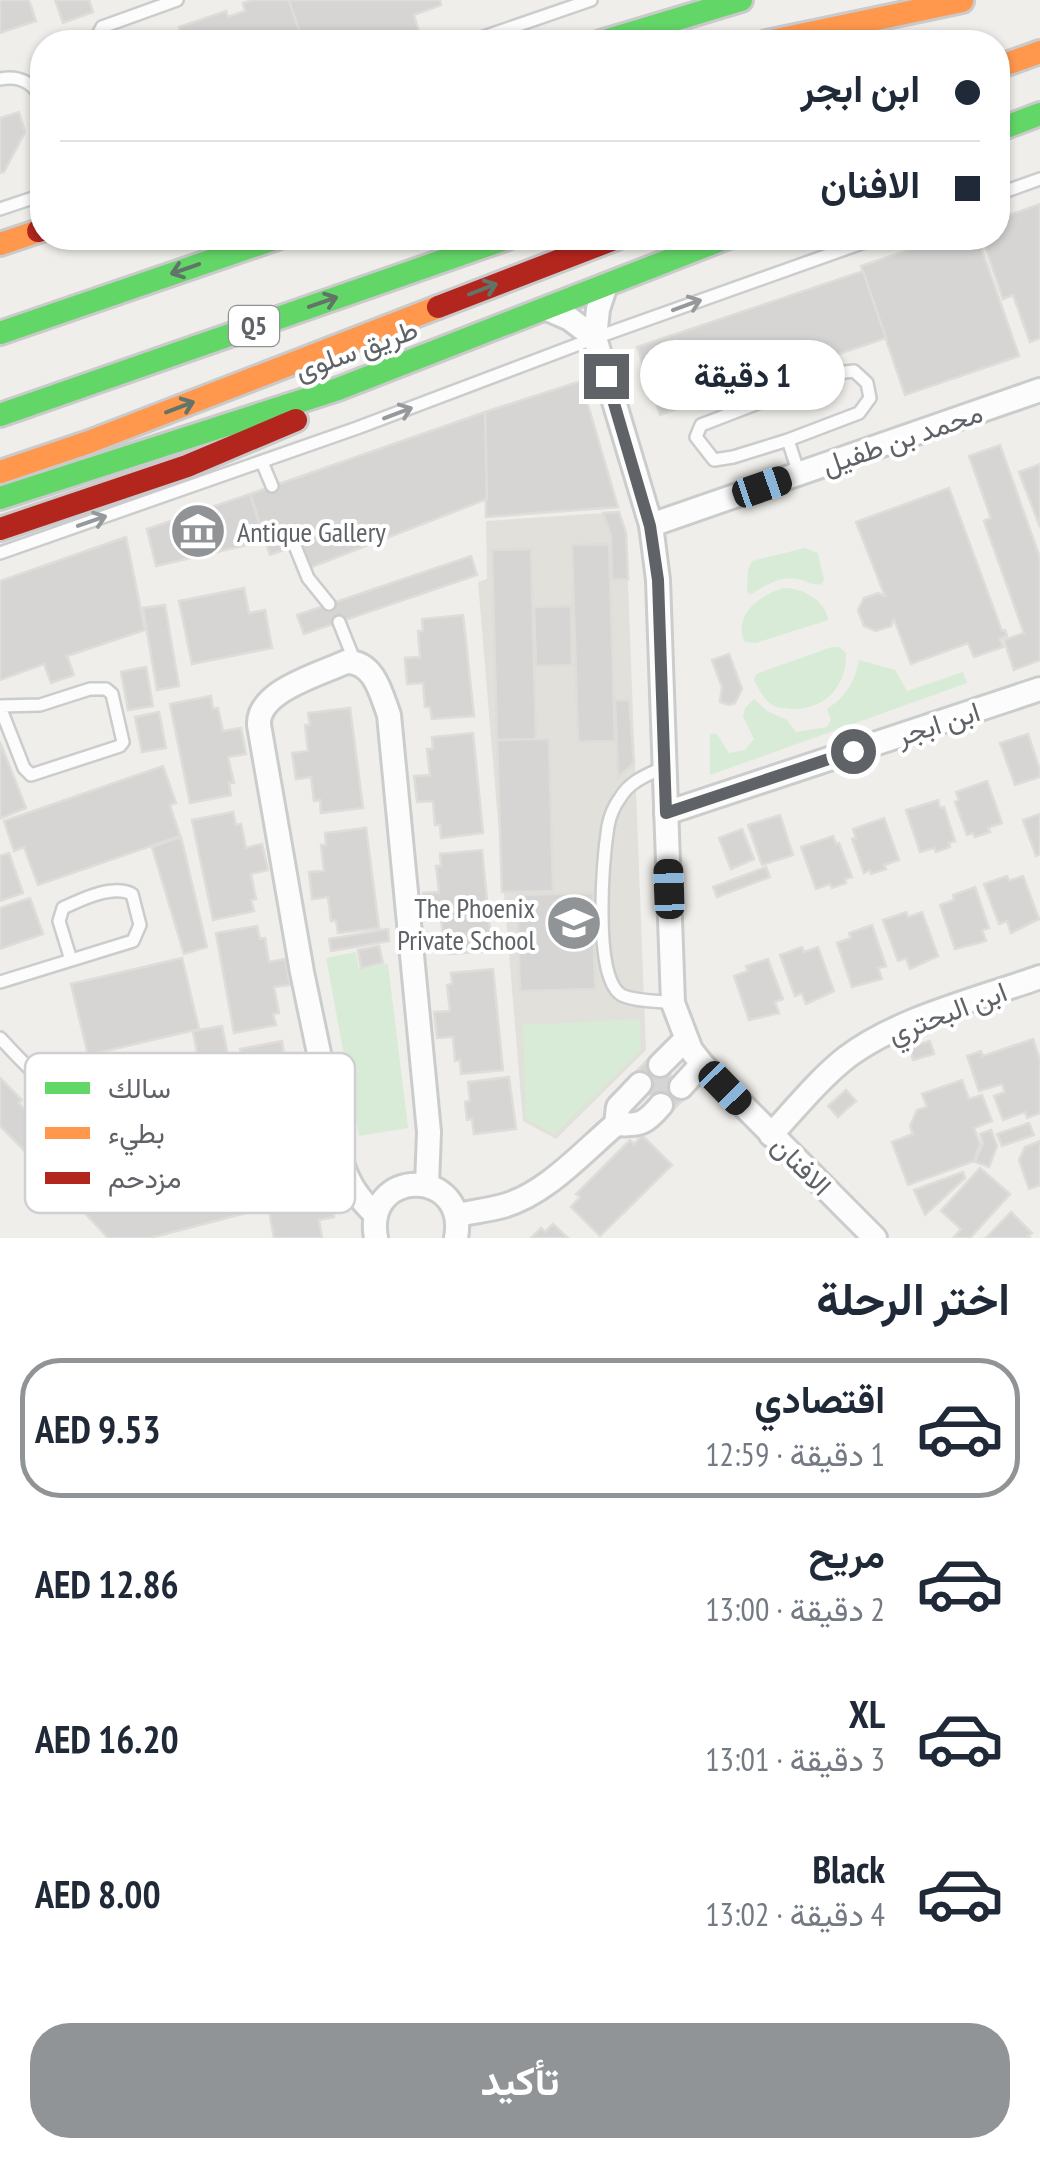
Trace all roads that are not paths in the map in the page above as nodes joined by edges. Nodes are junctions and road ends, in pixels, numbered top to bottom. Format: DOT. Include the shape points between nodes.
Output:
graph roads {
  1 [pos="177,0"];
  2 [pos="591,0"];
  3 [pos="742,0"];
  4 [pos="964,1"];
  5 [pos="100,30"];
  6 [pos="504,30"];
  7 [pos="641,30"];
  8 [pos="825,30"];
  9 [pos="878,30"];
  10 [pos="1040,52"];
  11 [pos="1010,63"];
  12 [pos="0,78"];
  13 [pos="30,84"];
  14 [pos="1040,114"];
  15 [pos="1010,125"];
  16 [pos="1040,179"];
  17 [pos="1010,190"];
  18 [pos="30,199"];
  19 [pos="0,209"];
  20 [pos="30,234"];
  21 [pos="0,244"];
  22 [pos="242,250"];
  23 [pos="474,250"];
  24 [pos="586,250"];
  25 [pos="695,250"];
  26 [pos="842,250"];
  27 [pos="606,285"];
  28 [pos="547,309"];
  29 [pos="0,333"];
  30 [pos="595,338"];
  31 [pos="338,389"];
  32 [pos="1040,390"];
  33 [pos="0,415"];
  34 [pos="788,440"];
  35 [pos="262,462"];
  36 [pos="0,472"];
  37 [pos="798,474"];
  38 [pos="272,486"];
  39 [pos="0,498"];
  40 [pos="650,526"];
  41 [pos="0,529"];
  42 [pos="296,546"];
  43 [pos="0,554"];
  44 [pos="329,604"];
  45 [pos="338,622"];
  46 [pos="355,662"];
  47 [pos="1040,689"];
  48 [pos="0,706"];
  49 [pos="664,768"];
  50 [pos="666,813"];
  51 [pos="71,960"];
  52 [pos="1040,978"];
  53 [pos="0,982"];
  54 [pos="674,1003"];
  55 [pos="0,1038"];
  56 [pos="686,1038"];
  57 [pos="319,1053"];
  58 [pos="25,1062"];
  59 [pos="702,1064"];
  60 [pos="660,1066"];
  61 [pos="640,1084"];
  62 [pos="682,1086"];
  63 [pos="661,1105"];
  64 [pos="616,1124"];
  65 [pos="771,1135"];
  66 [pos="427,1185"];
  67 [pos="355,1193"];
  68 [pos="376,1226"];
  69 [pos="456,1226"];
  70 [pos="875,1238"];
  1 -- 5 [label="lane"];
  2 -- 6 [label="lane"];
  3 -- 7 [label="main road"];
  4 -- 8 [label="main road"];
  4 -- 9 [label="main road"];
  10 -- 11 [label="main road"];
  12 -- 13 [label="lane"];
  14 -- 15 [label="main road"];
  16 -- 17 [label="lane"];
  18 -- 19 [label="lane"];
  20 -- 21 [label="main road"];
  22 -- 29 [label="main road, one-way"];
  33 -- 23 [label="main road, طريق سلوى / Q5, one-way"];
  36 -- 24 [label="main road, one-way"];
  25 -- 27 [label="main road, طريق سلوى"];
  30 -- 26 [label="lane, one-way"];
  27 -- 28 [label="main road, طريق سلوى"];
  27 -- 30 [label="street, الافنان"];
  28 -- 30 [label="street"];
  28 -- 31 [label="main road, طريق سلوى"];
  35 -- 30 [label="lane, one-way"];
  30 -- 40 [label="street, الافنان"];
  31 -- 39 [label="main road, طريق سلوى"];
  31 -- 41 [label="main road" via="252,442"];
  32 -- 37 [label="street, محمد بن طفيل"];
  34 -- 34 [label="lane" via="859,413 870,398 867,383 854,371 836,372 701,425 696,437 714,460"];
  34 -- 37 [label="lane"];
  35 -- 38 [label="lane"];
  43 -- 35 [label="lane, one-way"];
  37 -- 40 [label="street, محمد بن طفيل"];
  40 -- 49 [label="street, الافنان"];
  42 -- 44 [label="lane" via="308,578"];
  45 -- 46 [label="lane"];
  46 -- 57 [label="street" via="285,689 258,716"];
  46 -- 66 [label="street" via="372,674 389,715 428,1132"];
  47 -- 50 [label="street, ابن ابجر"];
  48 -- 48 [label="lane" via="31,774 123,742 106,689 40,705"];
  49 -- 50 [label="street, الافنان"];
  49 -- 54 [label="lane" via="626,789 608,824 602,948 618,992"];
  50 -- 54 [label="street, الافنان"];
  51 -- 51 [label="lane" via="133,941 140,924 132,894 120,889 63,908 59,920"];
  51 -- 53 [label="lane"];
  52 -- 65 [label="street, ابن البحتري" via="906,1024 866,1045 830,1072"];
  54 -- 56 [label="street, الافنان"];
  55 -- 58 [label="lane"];
  56 -- 59 [label="street, الافنان"];
  56 -- 60 [label="street"];
  59 -- 62 [label="street"];
  59 -- 65 [label="street, الافنان"];
  61 -- 64 [label="street" via="618,1107"];
  63 -- 64 [label="street" via="643,1122"];
  64 -- 69 [label="street" via="551,1180"];
  65 -- 70 [label="street, الافنان"];
  66 -- 68 [label="street" via="399,1187 384,1198"];
  66 -- 69 [label="street" via="446,1196"];
  67 -- 68 [label="street"];
}
